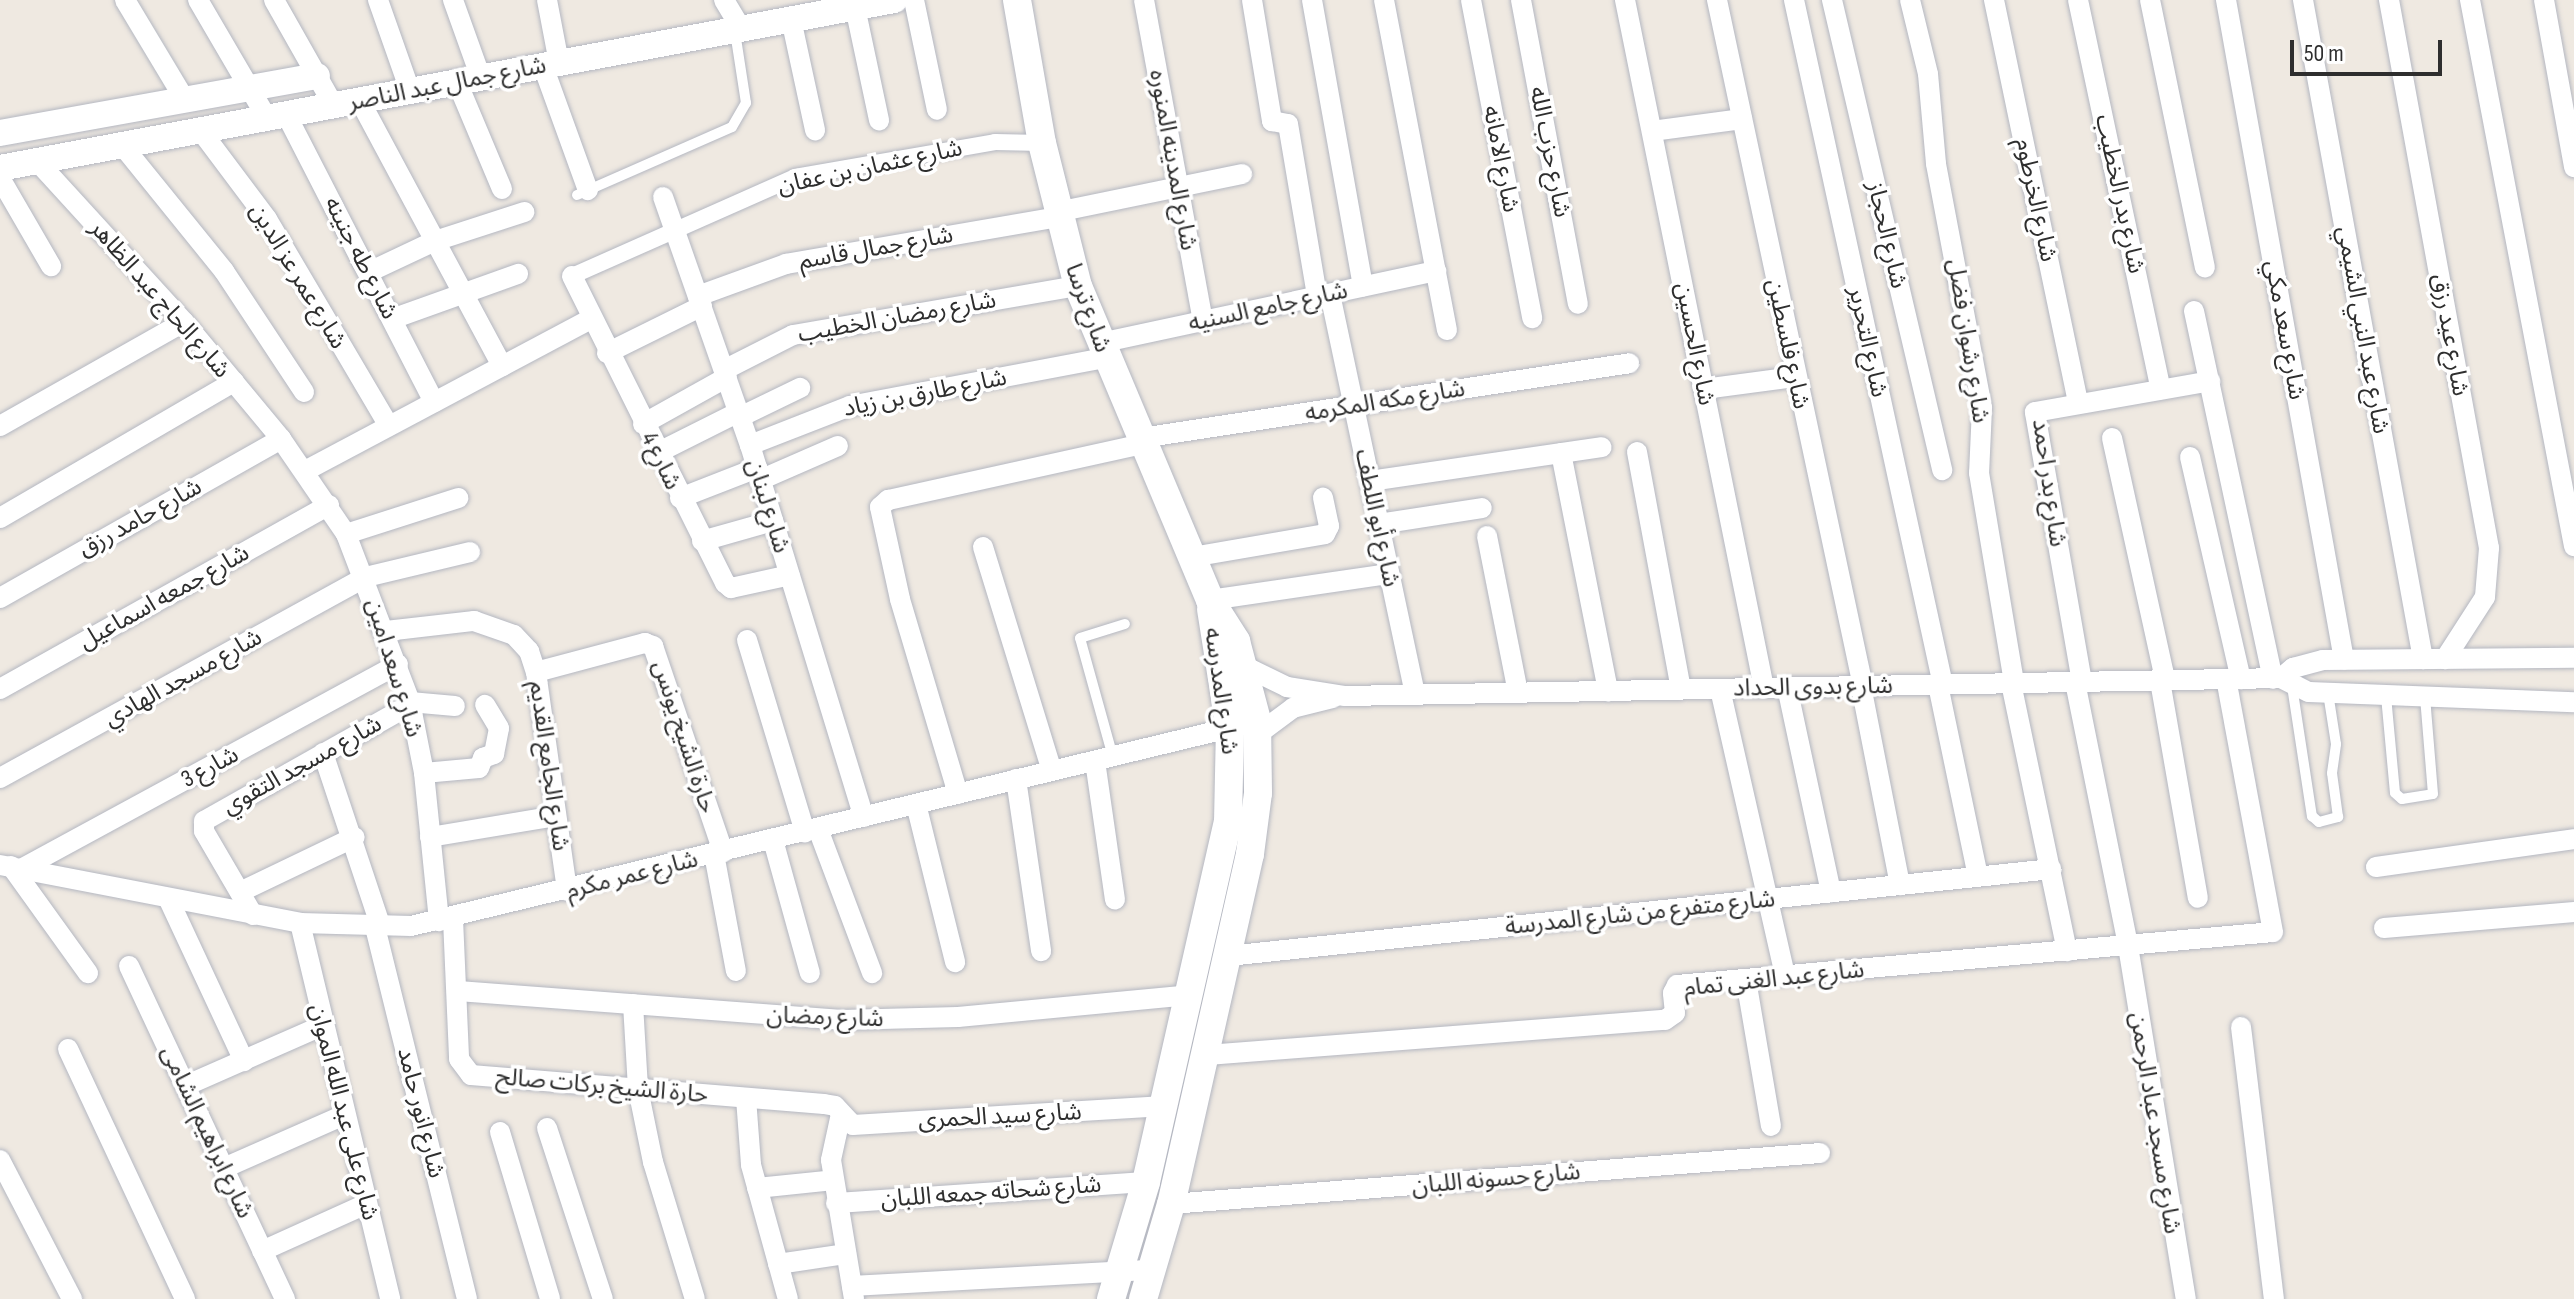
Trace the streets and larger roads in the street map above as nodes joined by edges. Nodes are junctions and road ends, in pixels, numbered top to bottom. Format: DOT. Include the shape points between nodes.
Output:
graph roads {
  1 [pos="125,0"];
  2 [pos="198,0"];
  3 [pos="274,0"];
  4 [pos="378,0"];
  5 [pos="453,0"];
  6 [pos="547,0"];
  7 [pos="724,0"];
  8 [pos="894,0"];
  9 [pos="914,0"];
  10 [pos="1017,0"];
  11 [pos="1144,0"];
  12 [pos="1252,0"];
  13 [pos="1312,0"];
  14 [pos="1384,0"];
  15 [pos="1471,0"];
  16 [pos="1521,0"];
  17 [pos="1625,0"];
  18 [pos="1717,0"];
  19 [pos="1794,0"];
  20 [pos="1832,0"];
  21 [pos="1910,0"];
  22 [pos="1994,0"];
  23 [pos="2078,0"];
  24 [pos="2150,0"];
  25 [pos="2226,0"];
  26 [pos="2303,0"];
  27 [pos="2389,0"];
  28 [pos="2470,0"];
  29 [pos="2544,0"];
  30 [pos="858,5"];
  31 [pos="791,19"];
  32 [pos="737,28"];
  33 [pos="551,65"];
  34 [pos="317,76"];
  35 [pos="469,80"];
  36 [pos="250,88"];
  37 [pos="410,91"];
  38 [pos="185,100"];
  39 [pos="347,103"];
  40 [pos="937,110"];
  41 [pos="276,116"];
  42 [pos="1742,119"];
  43 [pos="879,120"];
  44 [pos="815,130"];
  45 [pos="201,131"];
  46 [pos="1652,131"];
  47 [pos="0,133"];
  48 [pos="1042,143"];
  49 [pos="122,145"];
  50 [pos="37,161"];
  51 [pos="2574,167"];
  52 [pos="0,168"];
  53 [pos="1242,174"];
  54 [pos="0,178"];
  55 [pos="1178,187"];
  56 [pos="502,189"];
  57 [pos="582,193"];
  58 [pos="663,197"];
  59 [pos="524,212"];
  60 [pos="1057,214"];
  61 [pos="674,229"];
  62 [pos="435,241"];
  63 [pos="51,266"];
  64 [pos="2205,267"];
  65 [pos="1436,271"];
  66 [pos="369,272"];
  67 [pos="518,274"];
  68 [pos="572,276"];
  69 [pos="1078,286"];
  70 [pos="1363,287"];
  71 [pos="463,293"];
  72 [pos="1324,295"];
  73 [pos="700,301"];
  74 [pos="1578,304"];
  75 [pos="2194,311"];
  76 [pos="1532,318"];
  77 [pos="392,319"];
  78 [pos="591,319"];
  79 [pos="1203,321"];
  80 [pos="184,322"];
  81 [pos="1447,330"];
  82 [pos="1102,350"];
  83 [pos="607,353"];
  84 [pos="1629,363"];
  85 [pos="502,366"];
  86 [pos="726,374"];
  87 [pos="1794,377"];
  88 [pos="2210,381"];
  89 [pos="234,382"];
  90 [pos="800,388"];
  91 [pos="1704,389"];
  92 [pos="2161,389"];
  93 [pos="304,392"];
  94 [pos="2078,401"];
  95 [pos="434,402"];
  96 [pos="1354,406"];
  97 [pos="740,414"];
  98 [pos="643,424"];
  99 [pos="0,426"];
  100 [pos="389,426"];
  101 [pos="2112,438"];
  102 [pos="281,439"];
  103 [pos="1142,441"];
  104 [pos="750,445"];
  105 [pos="838,446"];
  106 [pos="1602,447"];
  107 [pos="1637,452"];
  108 [pos="657,453"];
  109 [pos="1561,453"];
  110 [pos="2190,457"];
  111 [pos="1942,470"];
  112 [pos="305,471"];
  113 [pos="759,474"];
  114 [pos="1370,481"];
  115 [pos="458,498"];
  116 [pos="680,498"];
  117 [pos="1323,498"];
  118 [pos="329,505"];
  119 [pos="1482,508"];
  120 [pos="0,518"];
  121 [pos="773,521"];
  122 [pos="1379,524"];
  123 [pos="346,534"];
  124 [pos="1487,536"];
  125 [pos="702,541"];
  126 [pos="2574,546"];
  127 [pos="983,547"];
  128 [pos="470,552"];
  129 [pos="1192,557"];
  130 [pos="1389,574"];
  131 [pos="790,575"];
  132 [pos="366,577"];
  133 [pos="0,598"];
  134 [pos="1210,600"];
  135 [pos="386,631"];
  136 [pos="747,640"];
  137 [pos="2574,658"];
  138 [pos="2423,659"];
  139 [pos="2445,659"];
  140 [pos="2344,660"];
  141 [pos="398,664"];
  142 [pos="1244,666"];
  143 [pos="536,672"];
  144 [pos="2234,679"];
  145 [pos="2162,680"];
  146 [pos="2282,681"];
  147 [pos="2079,682"];
  148 [pos="2012,683"];
  149 [pos="1940,685"];
  150 [pos="1862,686"];
  151 [pos="1787,687"];
  152 [pos="1764,688"];
  153 [pos="0,689"];
  154 [pos="1681,689"];
  155 [pos="1720,689"];
  156 [pos="1608,691"];
  157 [pos="1518,692"];
  158 [pos="1415,694"];
  159 [pos="1345,696"];
  160 [pos="2574,702"];
  161 [pos="410,703"];
  162 [pos="485,705"];
  163 [pos="455,706"];
  164 [pos="1258,727"];
  165 [pos="1230,729"];
  166 [pos="323,753"];
  167 [pos="1104,759"];
  168 [pos="1052,771"];
  169 [pos="424,773"];
  170 [pos="0,778"];
  171 [pos="1016,779"];
  172 [pos="958,794"];
  173 [pos="916,804"];
  174 [pos="555,816"];
  175 [pos="864,817"];
  176 [pos="812,830"];
  177 [pos="355,837"];
  178 [pos="430,837"];
  179 [pos="2574,839"];
  180 [pos="773,840"];
  181 [pos="718,853"];
  182 [pos="11,867"];
  183 [pos="2376,867"];
  184 [pos="2051,869"];
  185 [pos="1978,876"];
  186 [pos="1900,885"];
  187 [pos="567,891"];
  188 [pos="240,892"];
  189 [pos="1831,892"];
  190 [pos="168,898"];
  191 [pos="2198,898"];
  192 [pos="1767,899"];
  193 [pos="1115,900"];
  194 [pos="2574,912"];
  195 [pos="253,915"];
  196 [pos="446,920"];
  197 [pos="300,923"];
  198 [pos="378,927"];
  199 [pos="2384,928"];
  200 [pos="2128,946"];
  201 [pos="1041,951"];
  202 [pos="2067,951"];
  203 [pos="1228,956"];
  204 [pos="955,962"];
  205 [pos="129,966"];
  206 [pos="736,971"];
  207 [pos="88,973"];
  208 [pos="810,973"];
  209 [pos="872,973"];
  210 [pos="1785,976"];
  211 [pos="1746,980"];
  212 [pos="458,991"];
  213 [pos="1192,995"];
  214 [pos="633,1004"];
  215 [pos="322,1026"];
  216 [pos="2241,1027"];
  217 [pos="68,1049"];
  218 [pos="1207,1055"];
  219 [pos="244,1061"];
  220 [pos="185,1086"];
  221 [pos="638,1089"];
  222 [pos="746,1098"];
  223 [pos="1164,1106"];
  224 [pos="841,1114"];
  225 [pos="344,1115"];
  226 [pos="1771,1126"];
  227 [pos="547,1128"];
  228 [pos="500,1132"];
  229 [pos="1820,1153"];
  230 [pos="0,1160"];
  231 [pos="224,1168"];
  232 [pos="834,1180"];
  233 [pos="1146,1182"];
  234 [pos="757,1188"];
  235 [pos="836,1203"];
  236 [pos="366,1204"];
  237 [pos="1171,1204"];
  238 [pos="262,1251"];
  239 [pos="846,1254"];
  240 [pos="778,1264"];
  241 [pos="1119,1269"];
  242 [pos="1152,1270"];
  243 [pos="853,1292"];
  244 [pos="384,1297"];
  245 [pos="72,1299"];
  246 [pos="185,1299"];
  247 [pos="285,1299"];
  248 [pos="467,1299"];
  249 [pos="550,1299"];
  250 [pos="603,1299"];
  251 [pos="695,1299"];
  252 [pos="788,1299"];
  253 [pos="1111,1299"];
  254 [pos="1143,1299"];
  255 [pos="2186,1299"];
  256 [pos="2274,1299"];
  1 -- 38 [label="street"];
  2 -- 36 [label="street, شارع طه جنينه"];
  3 -- 34 [label="street"];
  4 -- 37 [label="street"];
  5 -- 35 [label="street"];
  6 -- 33 [label="street"];
  7 -- 32 [label="street"];
  8 -- 30 [label="street, شارع جمال عبد الناصر"];
  9 -- 40 [label="street"];
  10 -- 48 [label="main road, شارع ترسا"];
  11 -- 55 [label="street, شارع المدينه المنوره"];
  12 -- 72 [label="street, شارع أبو اللطف" via="1272,121 1288,124"];
  13 -- 70 [label="street"];
  14 -- 65 [label="street"];
  15 -- 76 [label="street, شارع الامانه"];
  16 -- 74 [label="street, شارع حزب الله"];
  17 -- 46 [label="street, شارع الحسين"];
  18 -- 42 [label="street, شارع فلسطين"];
  19 -- 149 [label="street, شارع التحرير"];
  20 -- 111 [label="street, شارع الحجاز"];
  21 -- 148 [label="street, شارع رشوان فضل" via="1928,74 1936,164 1982,408 1979,473"];
  22 -- 94 [label="street, شارع الخرطوم"];
  23 -- 92 [label="street, شارع بدر الخطيب"];
  24 -- 64 [label="street"];
  25 -- 140 [label="street, شارع سعد مكي"];
  26 -- 138 [label="street, شارع عبد النبي الشيمي"];
  27 -- 139 [label="street, شارع عيد رزق" via="2489,548 2485,597"];
  28 -- 126 [label="street"];
  29 -- 51 [label="street"];
  30 -- 31 [label="street, شارع جمال عبد الناصر"];
  30 -- 43 [label="street"];
  31 -- 32 [label="street, شارع جمال عبد الناصر"];
  31 -- 44 [label="street"];
  32 -- 33 [label="street, شارع جمال عبد الناصر"];
  33 -- 35 [label="street, شارع جمال عبد الناصر"];
  33 -- 57 [label="street"];
  34 -- 36 [label="street, شارع جمال عبد الناصر"];
  34 -- 39 [label="street"];
  35 -- 37 [label="street, شارع جمال عبد الناصر"];
  35 -- 56 [label="street"];
  36 -- 38 [label="street, شارع جمال عبد الناصر"];
  36 -- 41 [label="street, شارع طه جنينه"];
  37 -- 39 [label="street, شارع جمال عبد الناصر"];
  38 -- 47 [label="street, شارع جمال عبد الناصر"];
  39 -- 41 [label="street, شارع جمال عبد الناصر"];
  39 -- 62 [label="street"];
  41 -- 45 [label="street, شارع جمال عبد الناصر"];
  41 -- 66 [label="street, شارع طه جنينه"];
  42 -- 46 [label="street"];
  42 -- 87 [label="street, شارع فلسطين"];
  45 -- 49 [label="street, شارع جمال عبد الناصر"];
  45 -- 100 [label="street, شارع عمر عز الدين" via="267,219"];
  46 -- 91 [label="street, شارع الحسين"];
  48 -- 60 [label="main road, شارع ترسا"];
  48 -- 61 [label="street, شارع عثمان بن عفان" via="995,142 795,177"];
  49 -- 50 [label="street, شارع جمال عبد الناصر"];
  49 -- 93 [label="street" via="224,271"];
  50 -- 52 [label="street, شارع جمال عبد الناصر"];
  50 -- 80 [label="street, شارع الحاج عبد الظاهر"];
  53 -- 55 [label="street, شارع جمال قاسم"];
  54 -- 63 [label="street"];
  55 -- 60 [label="street, شارع جمال قاسم"];
  55 -- 79 [label="street, شارع المدينه المنوره"];
  58 -- 61 [label="street, شارع لبنان"];
  59 -- 62 [label="street"];
  60 -- 69 [label="main road, شارع ترسا"];
  60 -- 73 [label="street, شارع جمال قاسم" via="786,264"];
  61 -- 68 [label="street, شارع عثمان بن عفان"];
  61 -- 73 [label="street, شارع لبنان"];
  62 -- 66 [label="street"];
  62 -- 71 [label="street"];
  65 -- 70 [label="street, شارع جامع السنيه"];
  65 -- 81 [label="street"];
  66 -- 77 [label="street, شارع طه جنينه"];
  67 -- 71 [label="street"];
  68 -- 78 [label="street, شارع 4"];
  69 -- 82 [label="main road, شارع ترسا"];
  69 -- 86 [label="street, شارع رمضان الخطيب" via="793,335"];
  70 -- 72 [label="street, شارع جامع السنيه"];
  71 -- 77 [label="street"];
  71 -- 85 [label="street"];
  72 -- 79 [label="street, شارع جامع السنيه"];
  72 -- 96 [label="street, شارع أبو اللطف"];
  73 -- 83 [label="street, شارع جمال قاسم"];
  73 -- 86 [label="street, شارع لبنان"];
  75 -- 88 [label="street"];
  77 -- 95 [label="street, شارع طه جنينه"];
  78 -- 83 [label="street, شارع 4"];
  78 -- 85 [label="street"];
  79 -- 82 [label="street, شارع جامع السنيه"];
  80 -- 89 [label="street, شارع الحاج عبد الظاهر"];
  80 -- 99 [label="street"];
  82 -- 103 [label="main road, شارع ترسا"];
  82 -- 104 [label="street, شارع طارق بن زياد" via="850,406"];
  83 -- 98 [label="street, شارع 4"];
  84 -- 96 [label="street, شارع مكه المكرمه"];
  85 -- 95 [label="street"];
  86 -- 97 [label="street, شارع لبنان"];
  86 -- 98 [label="street, شارع رمضان الخطيب"];
  87 -- 91 [label="street"];
  87 -- 150 [label="street, شارع فلسطين"];
  88 -- 92 [label="street, شارع بدر احمد"];
  88 -- 146 [label="street"];
  89 -- 102 [label="street, شارع الحاج عبد الظاهر"];
  89 -- 120 [label="street"];
  90 -- 97 [label="street"];
  91 -- 152 [label="street, شارع الحسين"];
  92 -- 94 [label="street, شارع بدر احمد"];
  94 -- 147 [label="street, شارع بدر احمد" via="2039,407 2035,417"];
  95 -- 100 [label="street"];
  96 -- 103 [label="street, شارع مكه المكرمه"];
  96 -- 114 [label="street, شارع أبو اللطف"];
  97 -- 104 [label="street, شارع لبنان"];
  97 -- 108 [label="street"];
  98 -- 108 [label="street, شارع 4"];
  100 -- 112 [label="street"];
  101 -- 145 [label="street"];
  102 -- 112 [label="street, شارع سعد امين"];
  102 -- 133 [label="street, شارع حامد رزق"];
  103 -- 129 [label="main road, شارع ترسا"];
  103 -- 172 [label="street, شارع مكه المكرمه" via="882,503 900,599"];
  104 -- 113 [label="street, شارع لبنان"];
  105 -- 113 [label="street"];
  106 -- 109 [label="street"];
  107 -- 154 [label="street"];
  108 -- 116 [label="street, شارع 4"];
  109 -- 114 [label="street"];
  109 -- 156 [label="street"];
  110 -- 144 [label="street"];
  112 -- 118 [label="street, شارع سعد امين"];
  113 -- 116 [label="street"];
  113 -- 121 [label="street, شارع لبنان"];
  114 -- 122 [label="street, شارع أبو اللطف"];
  115 -- 123 [label="street"];
  116 -- 125 [label="street, شارع 4"];
  117 -- 129 [label="street" via="1329,526 1325,534"];
  118 -- 123 [label="street, شارع سعد امين"];
  118 -- 153 [label="street, شارع جمعه اسماعيل"];
  119 -- 122 [label="street"];
  121 -- 125 [label="street"];
  121 -- 131 [label="street, شارع لبنان"];
  122 -- 130 [label="street, شارع أبو اللطف"];
  123 -- 132 [label="street, شارع سعد امين"];
  124 -- 157 [label="street"];
  125 -- 131 [label="street, شارع 4" via="727,586"];
  127 -- 168 [label="street"];
  128 -- 132 [label="street, شارع مسجد الهادي"];
  129 -- 134 [label="main road, شارع ترسا"];
  130 -- 134 [label="street"];
  130 -- 158 [label="street, شارع أبو اللطف"];
  131 -- 175 [label="street, شارع لبنان"];
  132 -- 135 [label="street, شارع سعد امين"];
  132 -- 170 [label="street, شارع مسجد الهادي"];
  134 -- 142 [label="main road, شارع المدرسه" via="1236,641"];
  134 -- 165 [label="main road, شارع المدرسه"];
  135 -- 141 [label="street, شارع سعد امين"];
  135 -- 143 [label="street, شارع الجامع القديم" via="474,621 495,625 529,651"];
  136 -- 176 [label="street"];
  137 -- 139 [label="street"];
  138 -- 139 [label="street"];
  138 -- 140 [label="street"];
  140 -- 146 [label="street" via="2307,662"];
  141 -- 161 [label="street, شارع سعد امين"];
  141 -- 182 [label="street, شارع 3"];
  142 -- 159 [label="street, شارع بدوى الحداد" via="1287,687"];
  142 -- 164 [label="main road, شارع المدرسه"];
  143 -- 174 [label="street, شارع الجامع القديم"];
  143 -- 181 [label="street, حارة الشيخ يونس" via="645,643 653,646"];
  144 -- 145 [label="street, شارع بدوى الحداد"];
  144 -- 146 [label="street, شارع بدوى الحداد"];
  144 -- 200 [label="street, شارع عبد الغنى تمام" via="2273,932"];
  145 -- 147 [label="street, شارع بدوى الحداد"];
  145 -- 191 [label="street"];
  146 -- 160 [label="street" via="2328,693"];
  147 -- 148 [label="street, شارع بدوى الحداد"];
  147 -- 200 [label="street, شارع مسجد عباد الرحمن"];
  148 -- 149 [label="street, شارع بدوى الحداد"];
  148 -- 184 [label="street, شارع رشوان فضل"];
  149 -- 150 [label="street, شارع بدوى الحداد"];
  149 -- 185 [label="street, شارع التحرير"];
  150 -- 151 [label="street, شارع بدوى الحداد"];
  150 -- 186 [label="street, شارع فلسطين"];
  151 -- 152 [label="street, شارع بدوى الحداد"];
  151 -- 189 [label="street"];
  152 -- 155 [label="street, شارع بدوى الحداد"];
  154 -- 155 [label="street, شارع بدوى الحداد"];
  154 -- 156 [label="street, شارع بدوى الحداد"];
  155 -- 192 [label="street"];
  156 -- 157 [label="street, شارع بدوى الحداد"];
  157 -- 158 [label="street, شارع بدوى الحداد"];
  158 -- 159 [label="street, شارع بدوى الحداد"];
  159 -- 164 [label="street, شارع بدوى الحداد" via="1293,708"];
  161 -- 163 [label="street"];
  161 -- 166 [label="street, شارع مسجد التقوي"];
  161 -- 169 [label="street, شارع سعد امين"];
  162 -- 169 [label="street" via="499,728 494,754 483,758 479,768"];
  164 -- 165 [label="street, شارع عمر مكرم"];
  164 -- 203 [label="main road, شارع المدرسه" via="1255,824"];
  165 -- 167 [label="street, شارع عمر مكرم"];
  165 -- 213 [label="main road, شارع المدرسه" via="1228,822"];
  166 -- 177 [label="street, شارع انور حامد"];
  166 -- 188 [label="street, شارع مسجد التقوي" via="204,821 204,831"];
  167 -- 168 [label="street, شارع عمر مكرم"];
  167 -- 193 [label="street"];
  168 -- 171 [label="street, شارع عمر مكرم"];
  169 -- 178 [label="street, شارع سعد امين"];
  171 -- 172 [label="street, شارع عمر مكرم"];
  171 -- 201 [label="street"];
  172 -- 173 [label="street, شارع عمر مكرم"];
  173 -- 175 [label="street, شارع عمر مكرم"];
  173 -- 204 [label="street"];
  174 -- 178 [label="street"];
  174 -- 187 [label="street, شارع الجامع القديم"];
  175 -- 176 [label="street, شارع عمر مكرم"];
  176 -- 180 [label="street, شارع عمر مكرم"];
  176 -- 209 [label="street"];
  177 -- 188 [label="street"];
  177 -- 198 [label="street, شارع انور حامد"];
  178 -- 196 [label="street, شارع سعد امين"];
  179 -- 183 [label="street"];
  180 -- 181 [label="street, شارع عمر مكرم"];
  180 -- 208 [label="street"];
  181 -- 187 [label="street, شارع عمر مكرم"];
  181 -- 206 [label="street"];
  182 -- 190 [label="street, شارع عمر مكرم"];
  182 -- 207 [label="street"];
  184 -- 185 [label="street, شارع متفرع من شارع المدرسة"];
  184 -- 202 [label="street, شارع رشوان فضل"];
  185 -- 186 [label="street, شارع متفرع من شارع المدرسة"];
  186 -- 189 [label="street, شارع متفرع من شارع المدرسة"];
  187 -- 196 [label="street, شارع عمر مكرم"];
  188 -- 195 [label="street, شارع مسجد التقوي"];
  189 -- 192 [label="street, شارع متفرع من شارع المدرسة"];
  190 -- 195 [label="street, شارع عمر مكرم"];
  190 -- 219 [label="street"];
  192 -- 203 [label="street, شارع متفرع من شارع المدرسة"];
  192 -- 210 [label="street"];
  194 -- 199 [label="street"];
  195 -- 197 [label="street, شارع عمر مكرم"];
  196 -- 198 [label="street, شارع عمر مكرم"];
  196 -- 212 [label="street, حارة الشيخ بركات صالح"];
  197 -- 198 [label="street, شارع عمر مكرم"];
  197 -- 215 [label="street, شارع على عبد الله الموان"];
  198 -- 248 [label="street, شارع انور حامد"];
  200 -- 202 [label="street, شارع عبد الغنى تمام"];
  200 -- 255 [label="street, شارع مسجد عباد الرحمن"];
  202 -- 210 [label="street, شارع عبد الغنى تمام"];
  203 -- 218 [label="main road, شارع المدرسه"];
  205 -- 220 [label="street, شارع ابراهيم الشامى"];
  210 -- 211 [label="street, شارع عبد الغنى تمام"];
  211 -- 218 [label="street, شارع عبد الغنى تمام" via="1677,985 1675,1013 1665,1020"];
  211 -- 226 [label="street"];
  212 -- 214 [label="street, شارع رمضان"];
  212 -- 221 [label="street, حارة الشيخ بركات صالح" via="459,1059 471,1075"];
  213 -- 214 [label="street, شارع رمضان" via="896,1019 788,1018"];
  213 -- 223 [label="main road, شارع المدرسه"];
  214 -- 221 [label="street"];
  215 -- 219 [label="street"];
  215 -- 225 [label="street, شارع على عبد الله الموان"];
  216 -- 256 [label="street"];
  217 -- 246 [label="street"];
  218 -- 237 [label="main road, شارع المدرسه"];
  219 -- 220 [label="street"];
  220 -- 231 [label="street, شارع ابراهيم الشامى"];
  221 -- 222 [label="street, حارة الشيخ بركات صالح"];
  221 -- 251 [label="street" via="653,1162"];
  222 -- 224 [label="street, حارة الشيخ بركات صالح" via="824,1104"];
  222 -- 234 [label="street"];
  223 -- 224 [label="street, شارع سيد الحمرى" via="853,1125"];
  223 -- 233 [label="main road, شارع المدرسه"];
  224 -- 232 [label="street" via="831,1160"];
  225 -- 231 [label="street"];
  225 -- 236 [label="street, شارع على عبد الله الموان"];
  227 -- 250 [label="street"];
  228 -- 249 [label="street"];
  229 -- 237 [label="street, شارع حسونه اللبان"];
  230 -- 245 [label="street"];
  231 -- 238 [label="street, شارع ابراهيم الشامى"];
  232 -- 234 [label="street"];
  232 -- 235 [label="street"];
  233 -- 235 [label="street, شارع شحاته جمعه اللبان"];
  233 -- 241 [label="main road, شارع المدرسه"];
  234 -- 240 [label="street"];
  235 -- 239 [label="street"];
  236 -- 238 [label="street"];
  236 -- 244 [label="street, شارع على عبد الله الموان"];
  237 -- 242 [label="main road, شارع المدرسه"];
  238 -- 247 [label="street, شارع ابراهيم الشامى"];
  239 -- 240 [label="street"];
  239 -- 243 [label="street"];
  240 -- 252 [label="street"];
  241 -- 242 [label="street"];
  241 -- 243 [label="street"];
  241 -- 253 [label="main road, شارع المدرسه"];
  242 -- 254 [label="main road, شارع المدرسه"];
}
